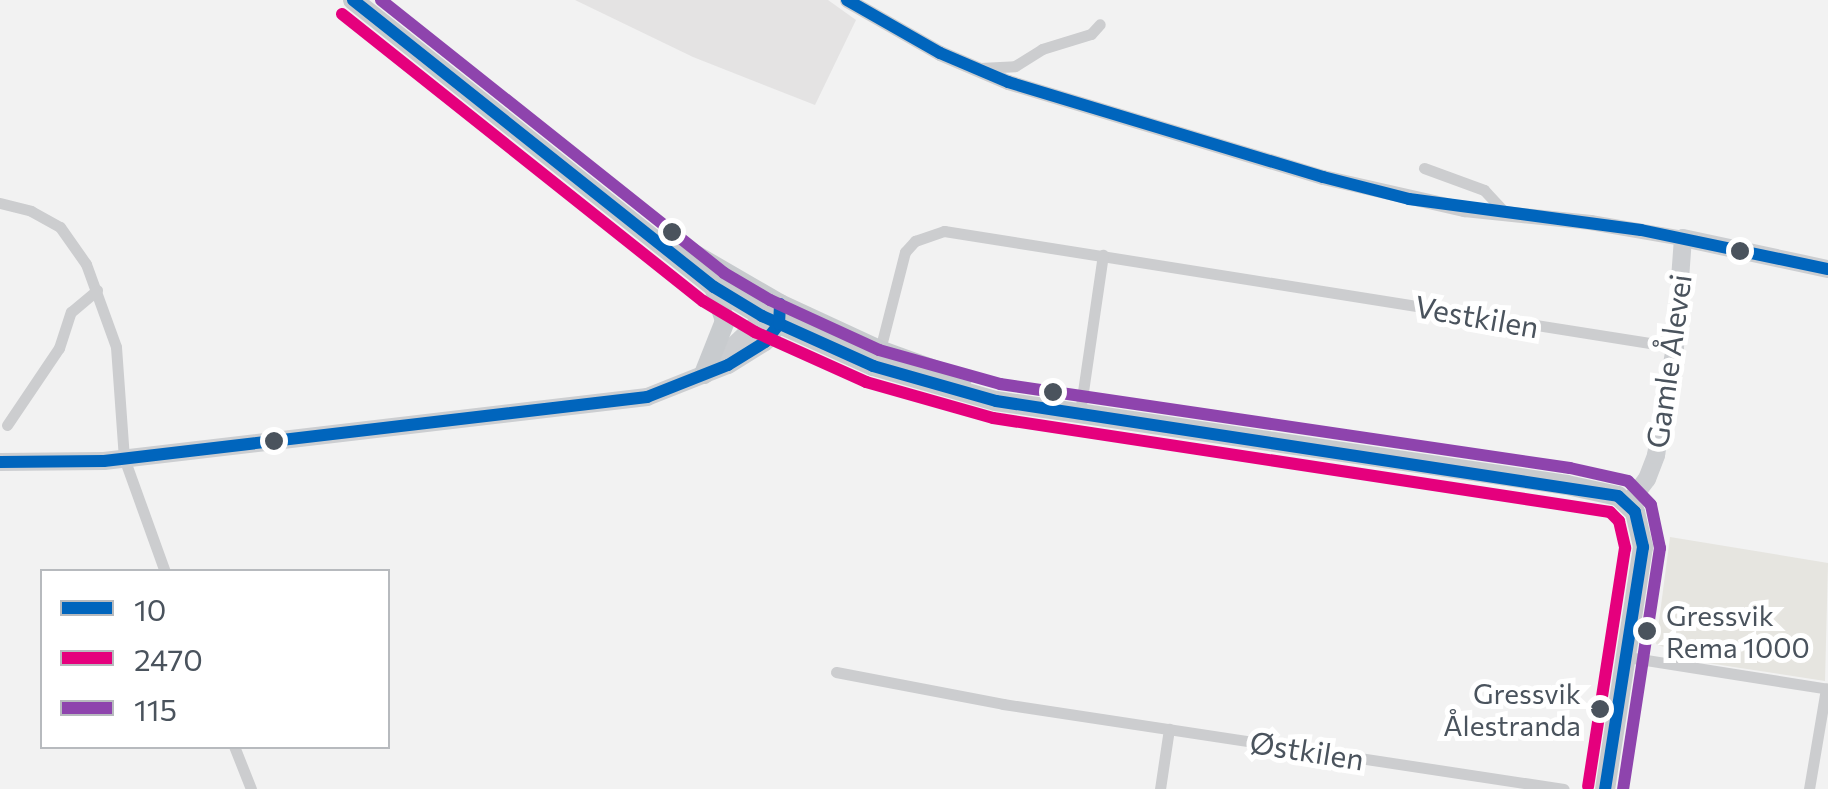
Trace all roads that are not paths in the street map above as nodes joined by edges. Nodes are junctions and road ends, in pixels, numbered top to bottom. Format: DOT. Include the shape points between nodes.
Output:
graph roads {
  1 [pos="353,0"];
  2 [pos="847,0"];
  3 [pos="1100,24"];
  4 [pos="975,68"];
  5 [pos="1424,168"];
  6 [pos="0,203"];
  7 [pos="1506,214"];
  8 [pos="636,223"];
  9 [pos="1682,238"];
  10 [pos="1103,256"];
  11 [pos="1828,269"];
  12 [pos="714,288"];
  13 [pos="97,290"];
  14 [pos="774,315"];
  15 [pos="882,342"];
  16 [pos="1675,346"];
  17 [pos="704,374"];
  18 [pos="1080,412"];
  19 [pos="6,425"];
  20 [pos="124,458"];
  21 [pos="0,462"];
  22 [pos="1628,504"];
  23 [pos="164,569"];
  24 [pos="1627,657"];
  25 [pos="836,672"];
  26 [pos="1827,689"];
  27 [pos="1169,729"];
  28 [pos="235,749"];
  29 [pos="252,789"];
  30 [pos="1160,789"];
  31 [pos="1564,789"];
  32 [pos="1605,789"];
  33 [pos="1809,789"];
  1 -- 8 [label="main road"];
  2 -- 4 [label="street"];
  3 -- 4 [label="street" via="1092,34 1042,49 1016,66"];
  4 -- 7 [label="street" via="1323,177 1409,200"];
  5 -- 7 [label="street" via="1484,190"];
  6 -- 13 [label="street" via="47,218 71,236"];
  7 -- 9 [label="street"];
  8 -- 12 [label="main road"];
  8 -- 14 [label="main road"];
  9 -- 11 [label="main road, Gamle Ålevei"];
  9 -- 16 [label="main road, Gamle Ålevei"];
  10 -- 15 [label="street, Vestkilen" via="960,231 930,235 905,252"];
  10 -- 16 [label="street, Vestkilen"];
  10 -- 18 [label="street"];
  12 -- 14 [label="main road"];
  12 -- 17 [label="main road" via="725,321"];
  13 -- 19 [label="street" via="71,312 59,348"];
  13 -- 20 [label="street" via="116,348"];
  14 -- 17 [label="main road"];
  14 -- 18 [label="main road"];
  16 -- 22 [label="main road, Gamle Ålevei" via="1656,455"];
  17 -- 20 [label="main road" via="637,398"];
  18 -- 22 [label="main road" via="1600,490"];
  20 -- 21 [label="main road"];
  20 -- 23 [label="street"];
  22 -- 24 [label="main road" via="1643,547"];
  24 -- 26 [label="street"];
  24 -- 32 [label="main road"];
  25 -- 27 [label="street, Østkilen"];
  26 -- 33 [label="street"];
  27 -- 30 [label="street"];
  27 -- 31 [label="street, Østkilen"];
  28 -- 29 [label="street"];
}
